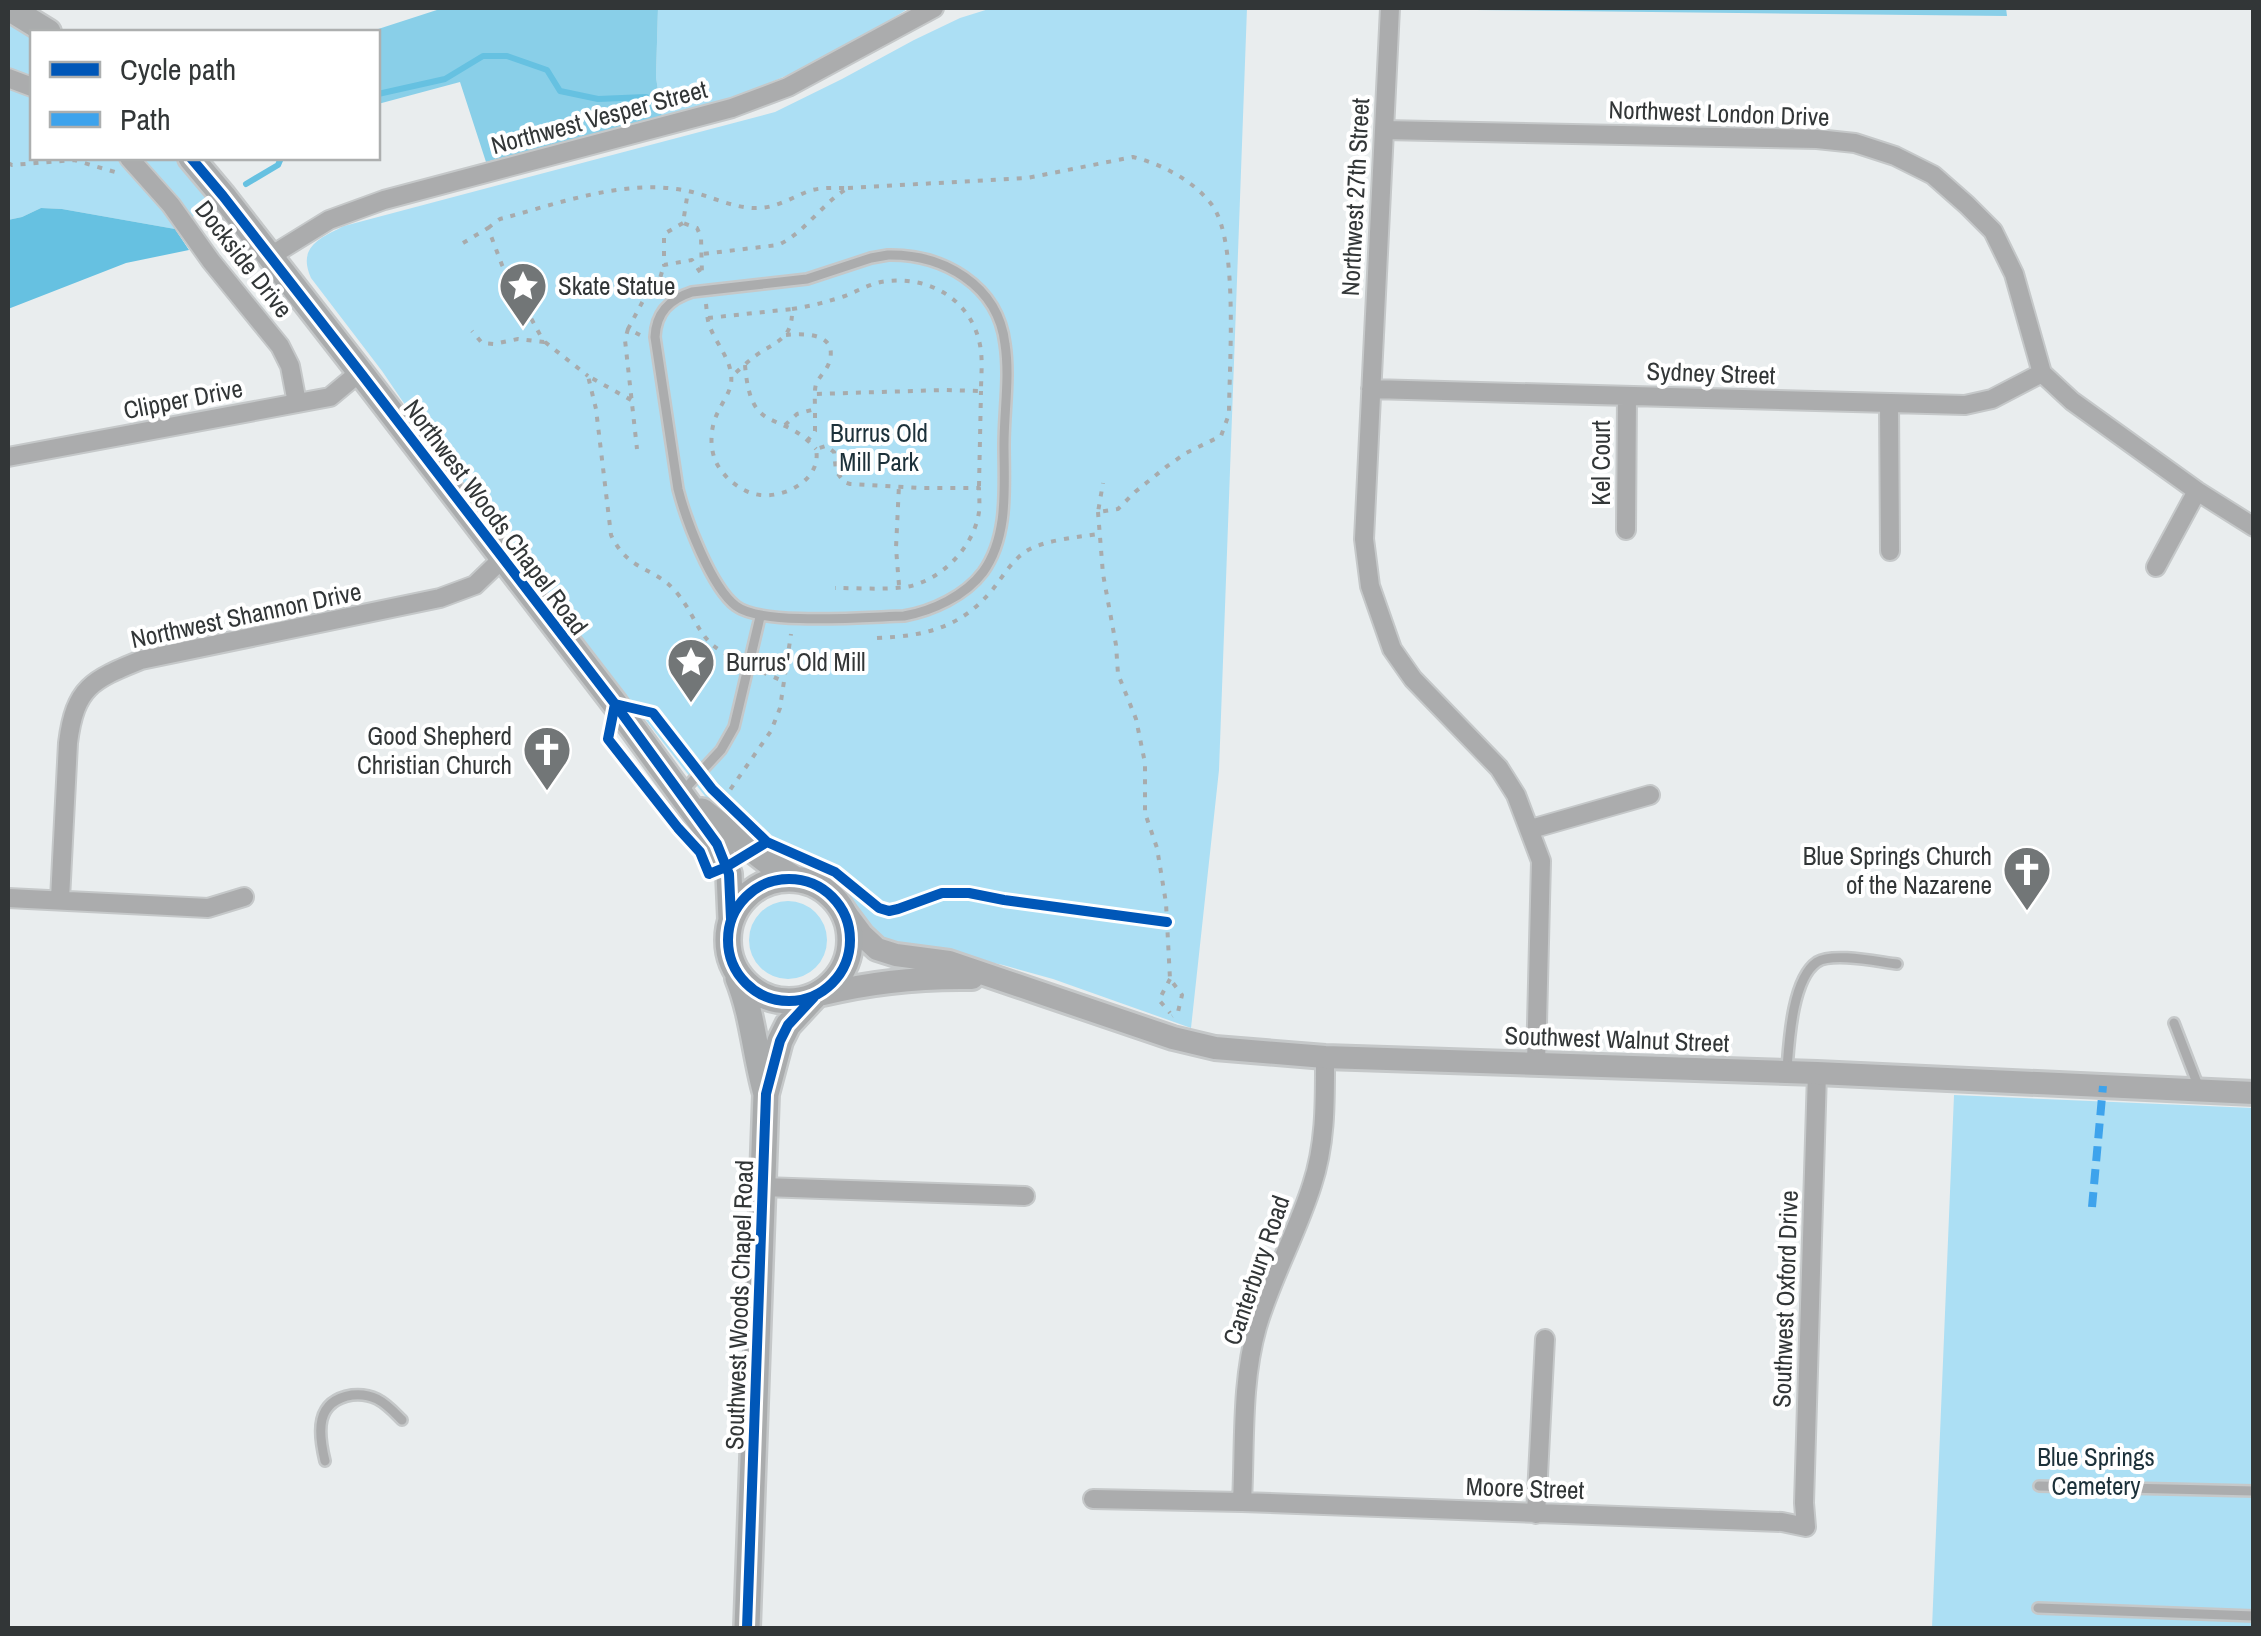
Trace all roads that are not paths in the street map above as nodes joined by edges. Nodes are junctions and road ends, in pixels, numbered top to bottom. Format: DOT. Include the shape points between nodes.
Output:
graph roads {
  1 [pos="10,8"];
  2 [pos="934,8"];
  3 [pos="1390,8"];
  4 [pos="45,30"];
  5 [pos="1384,130"];
  6 [pos="132,160"];
  7 [pos="193,160"];
  8 [pos="270,257"];
  9 [pos="360,372"];
  10 [pos="2042,373"];
  11 [pos="1371,389"];
  12 [pos="1626,396"];
  13 [pos="1888,403"];
  14 [pos="296,404"];
  15 [pos="8,457"];
  16 [pos="2197,491"];
  17 [pos="2254,527"];
  18 [pos="1626,530"];
  19 [pos="1890,551"];
  20 [pos="502,559"];
  21 [pos="2156,567"];
  22 [pos="760,617"];
  23 [pos="680,794"];
  24 [pos="1650,795"];
  25 [pos="1530,829"];
  26 [pos="795,879"];
  27 [pos="244,897"];
  28 [pos="8,898"];
  29 [pos="60,900"];
  30 [pos="844,911"];
  31 [pos="731,919"];
  32 [pos="730,959"];
  33 [pos="1897,964"];
  34 [pos="990,978"];
  35 [pos="818,996"];
  36 [pos="2174,1023"];
  37 [pos="1325,1057"];
  38 [pos="1536,1064"];
  39 [pos="1786,1072"];
  40 [pos="1818,1073"];
  41 [pos="2200,1091"];
  42 [pos="2254,1093"];
  43 [pos="766,1094"];
  44 [pos="763,1187"];
  45 [pos="1025,1196"];
  46 [pos="1546,1338"];
  47 [pos="402,1420"];
  48 [pos="325,1461"];
  49 [pos="2039,1486"];
  50 [pos="2254,1491"];
  51 [pos="1094,1500"];
  52 [pos="1242,1502"];
  53 [pos="1536,1514"];
  54 [pos="1806,1527"];
  55 [pos="2038,1608"];
  56 [pos="2254,1616"];
  57 [pos="746,1628"];
  1 -- 4 [label="main road"];
  2 -- 8 [label="street, Northwest Vesper Street" via="788,87 732,108 384,200 329,220"];
  3 -- 5 [label="street, Northwest 27th Street"];
  5 -- 10 [label="street, Northwest London Drive" via="1817,139 1896,156 1934,175 1993,231 2014,274"];
  5 -- 11 [label="street, Northwest 27th Street"];
  6 -- 14 [label="street, Dockside Drive" via="280,346"];
  7 -- 8 [label="main road, Northwest Woods Chapel Road"];
  8 -- 9 [label="main road, Northwest Woods Chapel Road"];
  9 -- 14 [label="street, Clipper Drive" via="330,397"];
  9 -- 20 [label="main road, Northwest Woods Chapel Road"];
  10 -- 13 [label="street, Sydney Street" via="1992,399 1964,405"];
  10 -- 16 [label="street"];
  11 -- 12 [label="street, Sydney Street"];
  11 -- 25 [label="street, Northwest 27th Street" via="1364,539 1370,586 1392,649 1412,679 1499,768"];
  12 -- 13 [label="street, Sydney Street"];
  12 -- 18 [label="street, Kel Court"];
  13 -- 19 [label="street"];
  14 -- 15 [label="street, Clipper Drive"];
  16 -- 17 [label="street"];
  16 -- 21 [label="street"];
  20 -- 23 [label="main road, Northwest Woods Chapel Road"];
  20 -- 29 [label="street, Northwest Shannon Drive" via="474,585 440,598 141,660 84,691 69,732"];
  22 -- 22 [label="lane" via="923,613 982,574 1004,497 1006,343 992,306 957,271 888,255 807,279 692,292 658,318 655,337 684,512 726,596"];
  22 -- 23 [label="lane" via="734,727"];
  23 -- 26 [label="main road, Northwest Woods Chapel Road"];
  23 -- 31 [label="main road, Northwest Woods Chapel Road" via="726,867"];
  24 -- 25 [label="street"];
  25 -- 38 [label="street, Northwest 27th Street" via="1541,861"];
  26 -- 30 [label="main road" via="832,895"];
  26 -- 31 [label="main road" via="756,888"];
  27 -- 29 [label="street" via="208,908"];
  28 -- 29 [label="street"];
  30 -- 34 [label="street, Southwest Walnut Street" via="876,949 949,962"];
  30 -- 35 [label="main road" via="850,950 844,970"];
  31 -- 32 [label="main road"];
  32 -- 35 [label="main road" via="764,996 794,1002"];
  32 -- 43 [label="main road, Southwest Woods Chapel Road" via="748,1002"];
  33 -- 39 [label="lane" via="1818,962 1796,1002"];
  34 -- 35 [label="street, Southwest Walnut Street" via="900,980"];
  34 -- 37 [label="street, Southwest Walnut Street" via="1215,1048"];
  35 -- 43 [label="main road, Southwest Woods Chapel Road" via="780,1041"];
  36 -- 41 [label="lane"];
  37 -- 38 [label="street, Southwest Walnut Street"];
  37 -- 52 [label="street, Canterbury Road" via="1320,1157 1252,1351"];
  38 -- 39 [label="street, Southwest Walnut Street"];
  39 -- 40 [label="street, Southwest Walnut Street"];
  40 -- 41 [label="street, Southwest Walnut Street"];
  40 -- 54 [label="street, Southwest Oxford Drive"];
  41 -- 42 [label="street, Southwest Walnut Street"];
  43 -- 44 [label="main road, Southwest Woods Chapel Road"];
  44 -- 45 [label="street"];
  44 -- 57 [label="main road, Southwest Woods Chapel Road"];
  46 -- 53 [label="street"];
  47 -- 48 [label="lane" via="373,1396 339,1398 321,1424"];
  49 -- 50 [label="lane"];
  51 -- 52 [label="street, Moore Street"];
  52 -- 53 [label="street, Moore Street"];
  53 -- 54 [label="street, Moore Street"];
  55 -- 56 [label="lane"];
}
